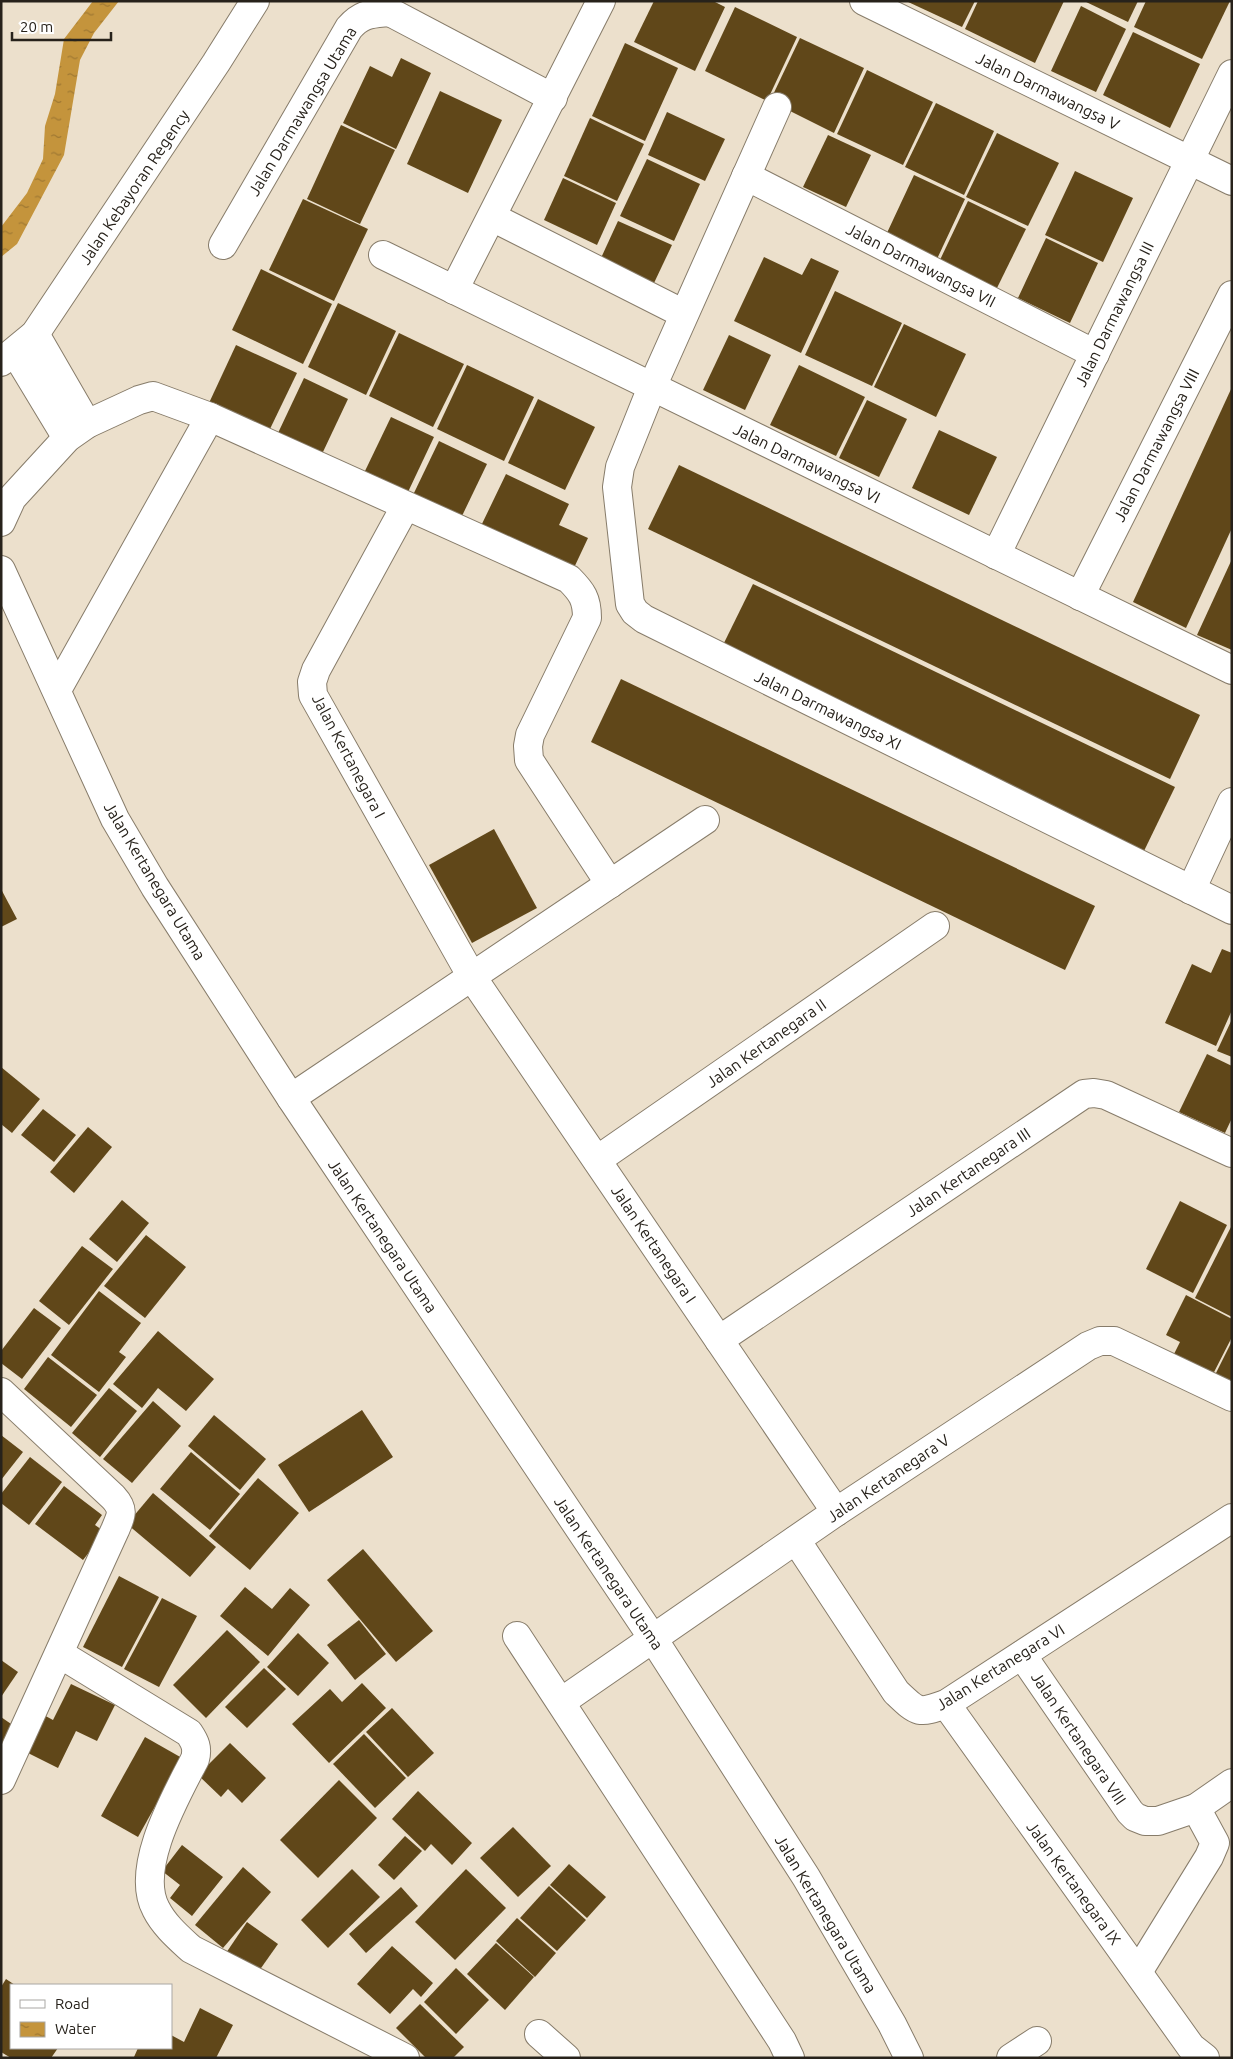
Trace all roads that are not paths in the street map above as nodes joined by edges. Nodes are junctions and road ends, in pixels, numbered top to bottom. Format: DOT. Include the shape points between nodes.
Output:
graph roads {
  1 [pos="254,1"];
  2 [pos="864,1"];
  3 [pos="594,4"];
  4 [pos="393,7"];
  5 [pos="1232,74"];
  6 [pos="553,98"];
  7 [pos="777,107"];
  8 [pos="1190,160"];
  9 [pos="746,176"];
  10 [pos="1232,181"];
  11 [pos="492,217"];
  12 [pos="223,245"];
  13 [pos="383,256"];
  14 [pos="454,290"];
  15 [pos="1232,295"];
  16 [pos="684,314"];
  17 [pos="17,349"];
  18 [pos="1095,354"];
  19 [pos="652,386"];
  20 [pos="210,417"];
  21 [pos="77,431"];
  22 [pos="405,507"];
  23 [pos="1,522"];
  24 [pos="996,555"];
  25 [pos="1,570"];
  26 [pos="1080,596"];
  27 [pos="1232,670"];
  28 [pos="57,690"];
  29 [pos="1232,802"];
  30 [pos="705,820"];
  31 [pos="610,884"];
  32 [pos="1190,890"];
  33 [pos="1232,910"];
  34 [pos="934,926"];
  35 [pos="472,977"];
  36 [pos="291,1098"];
  37 [pos="1232,1153"];
  38 [pos="597,1160"];
  39 [pos="719,1340"];
  40 [pos="1,1392"];
  41 [pos="1232,1397"];
  42 [pos="836,1512"];
  43 [pos="1232,1518"];
  44 [pos="796,1540"];
  45 [pos="517,1636"];
  46 [pos="654,1640"];
  47 [pos="60,1654"];
  48 [pos="1022,1655"];
  49 [pos="561,1702"];
  50 [pos="946,1704"];
  51 [pos="1,1780"];
  52 [pos="1232,1783"];
  53 [pos="1196,1808"];
  54 [pos="1224,1847"];
  55 [pos="1138,1972"];
  56 [pos="539,2034"];
  57 [pos="1037,2041"];
  58 [pos="405,2058"];
  59 [pos="566,2058"];
  60 [pos="790,2058"];
  61 [pos="909,2058"];
  62 [pos="1011,2058"];
  63 [pos="1205,2058"];
  1 -- 17 [label="street, Jalan Kebayoran Regency" via="216,63"];
  2 -- 8 [label="street, Jalan Darmawangsa V"];
  3 -- 6 [label="street"];
  4 -- 6 [label="street"];
  4 -- 12 [label="street, Jalan Darmawangsa Utama" via="357,19 349,28"];
  5 -- 8 [label="street, Jalan Darmawangsa III"];
  6 -- 11 [label="street"];
  7 -- 9 [label="street"];
  8 -- 10 [label="street, Jalan Darmawangsa V"];
  8 -- 18 [label="street, Jalan Darmawangsa III"];
  9 -- 16 [label="street"];
  9 -- 18 [label="street, Jalan Darmawangsa VII"];
  11 -- 14 [label="street"];
  11 -- 16 [label="street"];
  13 -- 14 [label="street, Jalan Darmawangsa VI"];
  14 -- 19 [label="street, Jalan Darmawangsa VI"];
  15 -- 26 [label="street, Jalan Darmawangsa VIII"];
  16 -- 19 [label="street"];
  17 -- 21 [label="street"];
  18 -- 24 [label="street, Jalan Darmawangsa III"];
  19 -- 24 [label="street, Jalan Darmawangsa VI"];
  19 -- 32 [label="street, Jalan Darmawangsa XI" via="620,467 617,487 630,604 635,612"];
  20 -- 21 [label="street" via="153,396"];
  20 -- 22 [label="street"];
  20 -- 28 [label="street"];
  21 -- 23 [label="street" via="12,498"];
  22 -- 31 [label="street" via="569,579 580,589 587,604 587,618 530,735 529,760"];
  22 -- 35 [label="street, Jalan Kertanegara I" via="316,670 312,682 313,695"];
  24 -- 26 [label="street, Jalan Darmawangsa VI"];
  25 -- 28 [label="street, Jalan Kertanegara Utama"];
  26 -- 27 [label="street, Jalan Darmawangsa VI"];
  28 -- 36 [label="street, Jalan Kertanegara Utama" via="120,827"];
  29 -- 32 [label="street"];
  30 -- 31 [label="street"];
  31 -- 35 [label="street"];
  32 -- 33 [label="street, Jalan Darmawangsa XI"];
  34 -- 38 [label="street, Jalan Kertanegara II"];
  35 -- 36 [label="street"];
  35 -- 38 [label="street, Jalan Kertanegara I"];
  36 -- 46 [label="street, Jalan Kertanegara Utama"];
  37 -- 39 [label="street, Jalan Kertanegara III" via="1106,1095 1084,1094"];
  38 -- 39 [label="street, Jalan Kertanegara I"];
  39 -- 42 [label="street, Jalan Kertanegara I"];
  40 -- 47 [label="street" via="120,1504 118,1524"];
  41 -- 42 [label="street, Jalan Kertanegara V" via="1114,1341 1100,1341"];
  42 -- 44 [label="street, Jalan Kertanegara V"];
  43 -- 48 [label="street, Jalan Kertanegara VI"];
  44 -- 46 [label="street, Jalan Kertanegara V"];
  44 -- 50 [label="street, Jalan Kertanegara VI" via="896,1692 917,1710 925,1712"];
  45 -- 49 [label="street"];
  46 -- 49 [label="street, Jalan Kertanegara V"];
  46 -- 61 [label="street, Jalan Kertanegara Utama" via="806,1877"];
  47 -- 51 [label="street"];
  47 -- 58 [label="street" via="189,1732 195,1741 198,1751 162,1824 153,1860 151,1894 167,1926 191,1949"];
  48 -- 50 [label="street, Jalan Kertanegara VI"];
  48 -- 53 [label="street, Jalan Kertanegara VIII" via="1135,1817 1145,1821 1158,1820"];
  49 -- 60 [label="street" via="777,2033"];
  50 -- 55 [label="street, Jalan Kertanegara IX"];
  52 -- 53 [label="street, Jalan Kertanegara VIII"];
  53 -- 54 [label="street"];
  54 -- 55 [label="street" via="1209,1857"];
  55 -- 63 [label="street, Jalan Kertanegara IX" via="1191,2047"];
  56 -- 59 [label="street"];
  57 -- 62 [label="street"];
}
